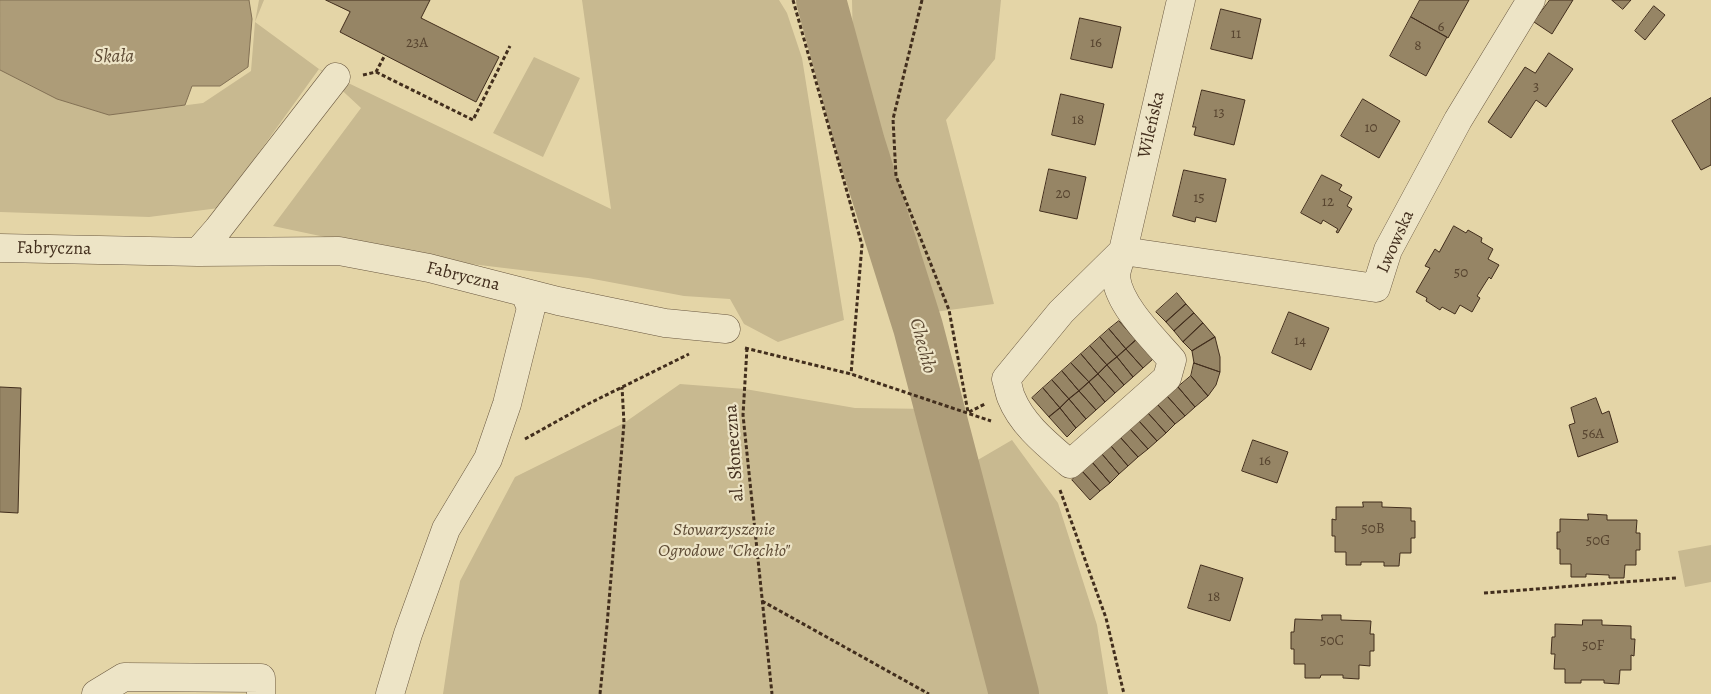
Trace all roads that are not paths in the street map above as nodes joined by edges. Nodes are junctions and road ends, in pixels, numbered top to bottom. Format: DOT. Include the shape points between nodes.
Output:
graph roads {
  1 [pos="1181,0"];
  2 [pos="1531,0"];
  3 [pos="336,77"];
  4 [pos="0,248"];
  5 [pos="1123,251"];
  6 [pos="198,252"];
  7 [pos="525,293"];
  8 [pos="726,329"];
  9 [pos="96,694"];
  10 [pos="261,694"];
  11 [pos="390,694"];
  1 -- 5 [label="street, Wileńska"];
  2 -- 5 [label="street, Lwowska" via="1458,120 1388,250 1376,288"];
  3 -- 6 [label="street"];
  4 -- 6 [label="street, Fabryczna"];
  5 -- 5 [label="street, Wileńska" via="1116,276 1123,297 1139,323 1172,360 1167,378 1070,464 1021,415 1011,398 1006,379 1061,312"];
  6 -- 7 [label="street, Fabryczna" via="339,251 429,268"];
  7 -- 8 [label="street, Fabryczna" via="665,323"];
  7 -- 11 [label="street" via="531,308 507,404 488,459 446,528"];
  9 -- 10 [label="street" via="124,677 153,677 261,678"];
}
